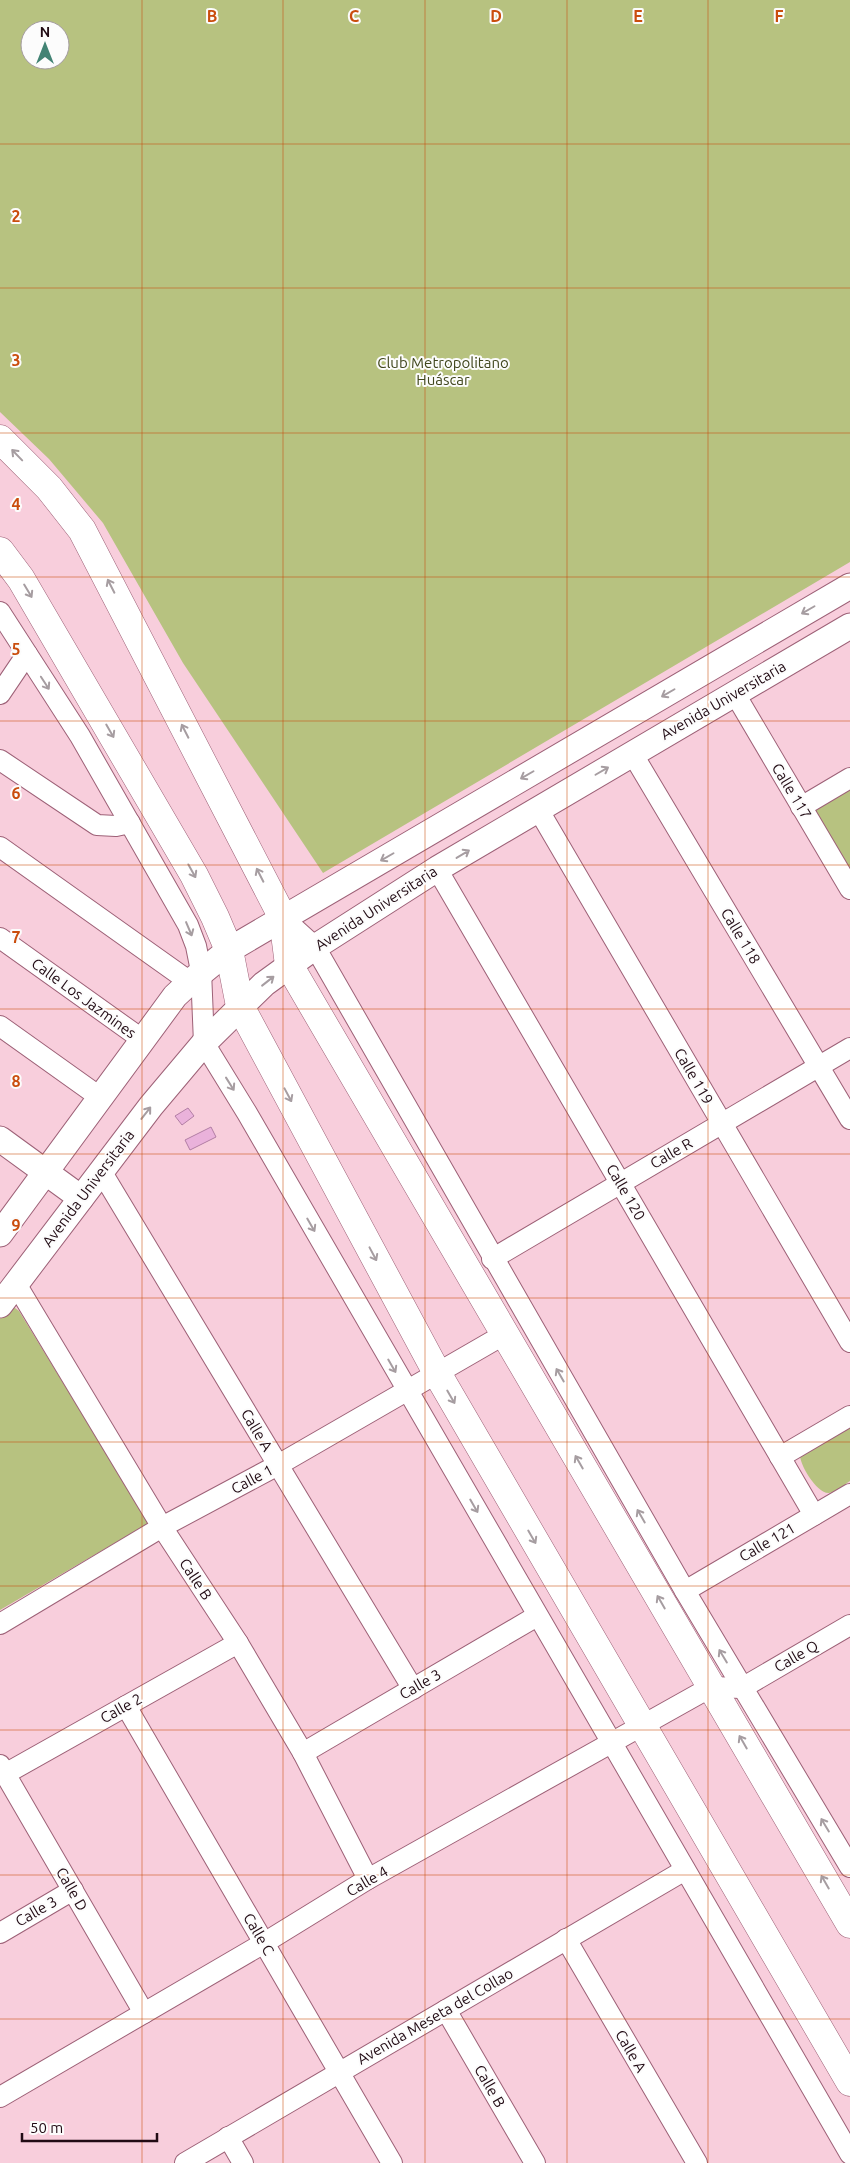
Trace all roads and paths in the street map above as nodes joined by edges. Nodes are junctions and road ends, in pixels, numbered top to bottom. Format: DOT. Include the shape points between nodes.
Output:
graph roads {
  1 [pos="0,439"];
  2 [pos="0,551"];
  3 [pos="850,586"];
  4 [pos="0,612"];
  5 [pos="850,626"];
  6 [pos="27,654"];
  7 [pos="3,683"];
  8 [pos="735,694"];
  9 [pos="632,753"];
  10 [pos="0,760"];
  11 [pos="850,778"];
  12 [pos="801,807"];
  13 [pos="538,809"];
  14 [pos="130,822"];
  15 [pos="0,847"];
  16 [pos="437,869"];
  17 [pos="850,889"];
  18 [pos="283,918"];
  19 [pos="0,938"];
  20 [pos="315,947"];
  21 [pos="229,950"];
  22 [pos="289,966"];
  23 [pos="195,976"];
  24 [pos="240,1006"];
  25 [pos="0,1026"];
  26 [pos="143,1040"];
  27 [pos="204,1043"];
  28 [pos="850,1048"];
  29 [pos="819,1066"];
  30 [pos="101,1098"];
  31 [pos="850,1119"];
  32 [pos="722,1124"];
  33 [pos="0,1140"];
  34 [pos="101,1171"];
  35 [pos="46,1173"];
  36 [pos="620,1183"];
  37 [pos="80,1198"];
  38 [pos="0,1234"];
  39 [pos="492,1259"];
  40 [pos="16,1284"];
  41 [pos="0,1305"];
  42 [pos="505,1334"];
  43 [pos="850,1342"];
  44 [pos="437,1373"];
  45 [pos="406,1391"];
  46 [pos="850,1416"];
  47 [pos="780,1457"];
  48 [pos="278,1465"];
  49 [pos="850,1494"];
  50 [pos="814,1515"];
  51 [pos="162,1527"];
  52 [pos="685,1591"];
  53 [pos="537,1616"];
  54 [pos="0,1624"];
  55 [pos="850,1625"];
  56 [pos="238,1643"];
  57 [pos="711,1687"];
  58 [pos="413,1688"];
  59 [pos="742,1688"];
  60 [pos="126,1706"];
  61 [pos="643,1726"];
  62 [pos="612,1744"];
  63 [pos="304,1753"];
  64 [pos="2,1770"];
  65 [pos="850,1867"];
  66 [pos="685,1870"];
  67 [pos="368,1880"];
  68 [pos="73,1890"];
  69 [pos="850,1924"];
  70 [pos="0,1933"];
  71 [pos="566,1939"];
  72 [pos="264,1943"];
  73 [pos="446,2010"];
  74 [pos="144,2013"];
  75 [pos="339,2072"];
  76 [pos="850,2082"];
  77 [pos="0,2097"];
  78 [pos="228,2137"];
  79 [pos="850,2154"];
  80 [pos="185,2163"];
  81 [pos="243,2163"];
  82 [pos="392,2163"];
  83 [pos="535,2163"];
  84 [pos="697,2163"];
  18 -- 1 [label="main road, one-way" via="82,530 50,488"];
  2 -- 21 [label="main road, one-way" via="21,579 194,875"];
  3 -- 18 [label="street, one-way"];
  4 -- 6 [label="street"];
  5 -- 8 [label="street, Avenida Universitaria"];
  6 -- 7 [label="street"];
  6 -- 14 [label="street, one-way"];
  8 -- 9 [label="street, Avenida Universitaria"];
  8 -- 12 [label="street, Calle 117"];
  13 -- 9 [label="street, Avenida Universitaria, one-way"];
  9 -- 29 [label="street, Calle 118"];
  10 -- 14 [label="street" via="97,825 116,826"];
  11 -- 12 [label="street"];
  12 -- 17 [label="street, Calle 117"];
  16 -- 13 [label="street, Avenida Universitaria, one-way"];
  13 -- 32 [label="street, Calle 119"];
  14 -- 23 [label="street, one-way" via="188,925"];
  15 -- 23 [label="street"];
  16 -- 20 [label="street, Avenida Universitaria"];
  16 -- 36 [label="street, Calle 120"];
  18 -- 20 [label="street"];
  18 -- 21 [label="street"];
  18 -- 22 [label="main road"];
  19 -- 26 [label="street, Calle Los Jazmines"];
  20 -- 22 [label="street, Avenida Universitaria"];
  20 -- 39 [label="street"];
  21 -- 23 [label="street"];
  21 -- 24 [label="main road"];
  24 -- 22 [label="street, Avenida Universitaria, one-way"];
  22 -- 42 [label="main road"];
  23 -- 26 [label="street"];
  23 -- 27 [label="street"];
  24 -- 27 [label="street, Avenida Universitaria"];
  24 -- 44 [label="main road, one-way"];
  25 -- 30 [label="street"];
  26 -- 30 [label="street"];
  34 -- 27 [label="street, Avenida Universitaria, one-way"];
  27 -- 45 [label="street, one-way" via="257,1129"];
  28 -- 29 [label="street, Calle R"];
  29 -- 31 [label="street, Calle 118"];
  29 -- 32 [label="street, Calle R"];
  30 -- 35 [label="street"];
  32 -- 36 [label="street, Calle R"];
  32 -- 43 [label="street, Calle 119"];
  33 -- 35 [label="street"];
  34 -- 37 [label="street, Avenida Universitaria"];
  34 -- 48 [label="street, Calle A"];
  35 -- 37 [label="street"];
  35 -- 38 [label="street"];
  36 -- 39 [label="street, Calle R"];
  36 -- 47 [label="street, Calle 120"];
  37 -- 40 [label="street, Avenida Universitaria"];
  52 -- 39 [label="street, one-way"];
  40 -- 41 [label="street, Avenida Universitaria"];
  40 -- 51 [label="street, Calle B"];
  42 -- 44 [label="street, Calle 1"];
  57 -- 42 [label="main road, one-way"];
  44 -- 45 [label="street, Calle 1"];
  44 -- 61 [label="main road, one-way"];
  45 -- 48 [label="street, Calle 1"];
  45 -- 53 [label="street, one-way"];
  46 -- 47 [label="street"];
  47 -- 50 [label="street, Calle 120"];
  48 -- 51 [label="street, Calle 1"];
  48 -- 58 [label="street, Calle A"];
  49 -- 50 [label="street, Calle 121"];
  50 -- 52 [label="street, Calle 121"];
  51 -- 54 [label="street, Calle 1"];
  51 -- 56 [label="street, Calle B"];
  59 -- 52 [label="street, one-way"];
  53 -- 58 [label="street, Calle 3"];
  53 -- 62 [label="street"];
  55 -- 59 [label="street, Calle Q"];
  56 -- 60 [label="street, Calle 2"];
  56 -- 63 [label="street, Calle B"];
  57 -- 59 [label="street"];
  57 -- 61 [label="street, Calle 4"];
  69 -- 57 [label="main road, one-way"];
  58 -- 63 [label="street, Calle 3"];
  65 -- 59 [label="street, one-way"];
  60 -- 64 [label="street, Calle 2"];
  60 -- 72 [label="street, Calle C"];
  61 -- 62 [label="street, Calle 4"];
  61 -- 76 [label="main road"];
  62 -- 66 [label="street"];
  62 -- 67 [label="street, Calle 4"];
  63 -- 67 [label="street, Calle B"];
  64 -- 68 [label="street, Calle D"];
  66 -- 71 [label="street, Avenida Meseta del Collao"];
  66 -- 79 [label="street"];
  67 -- 72 [label="street, Calle 4"];
  68 -- 70 [label="street, Calle 3"];
  68 -- 74 [label="street, Calle D"];
  71 -- 73 [label="street, Avenida Meseta del Collao"];
  71 -- 84 [label="street, Calle A"];
  72 -- 74 [label="street, Calle 4"];
  72 -- 75 [label="street, Calle C"];
  73 -- 75 [label="street, Avenida Meseta del Collao"];
  73 -- 83 [label="street, Calle B"];
  74 -- 77 [label="street, Calle 4"];
  75 -- 78 [label="street, Avenida Meseta del Collao"];
  75 -- 82 [label="street, Calle C"];
  78 -- 80 [label="street, Avenida Meseta del Collao"];
  78 -- 81 [label="street"];
}
